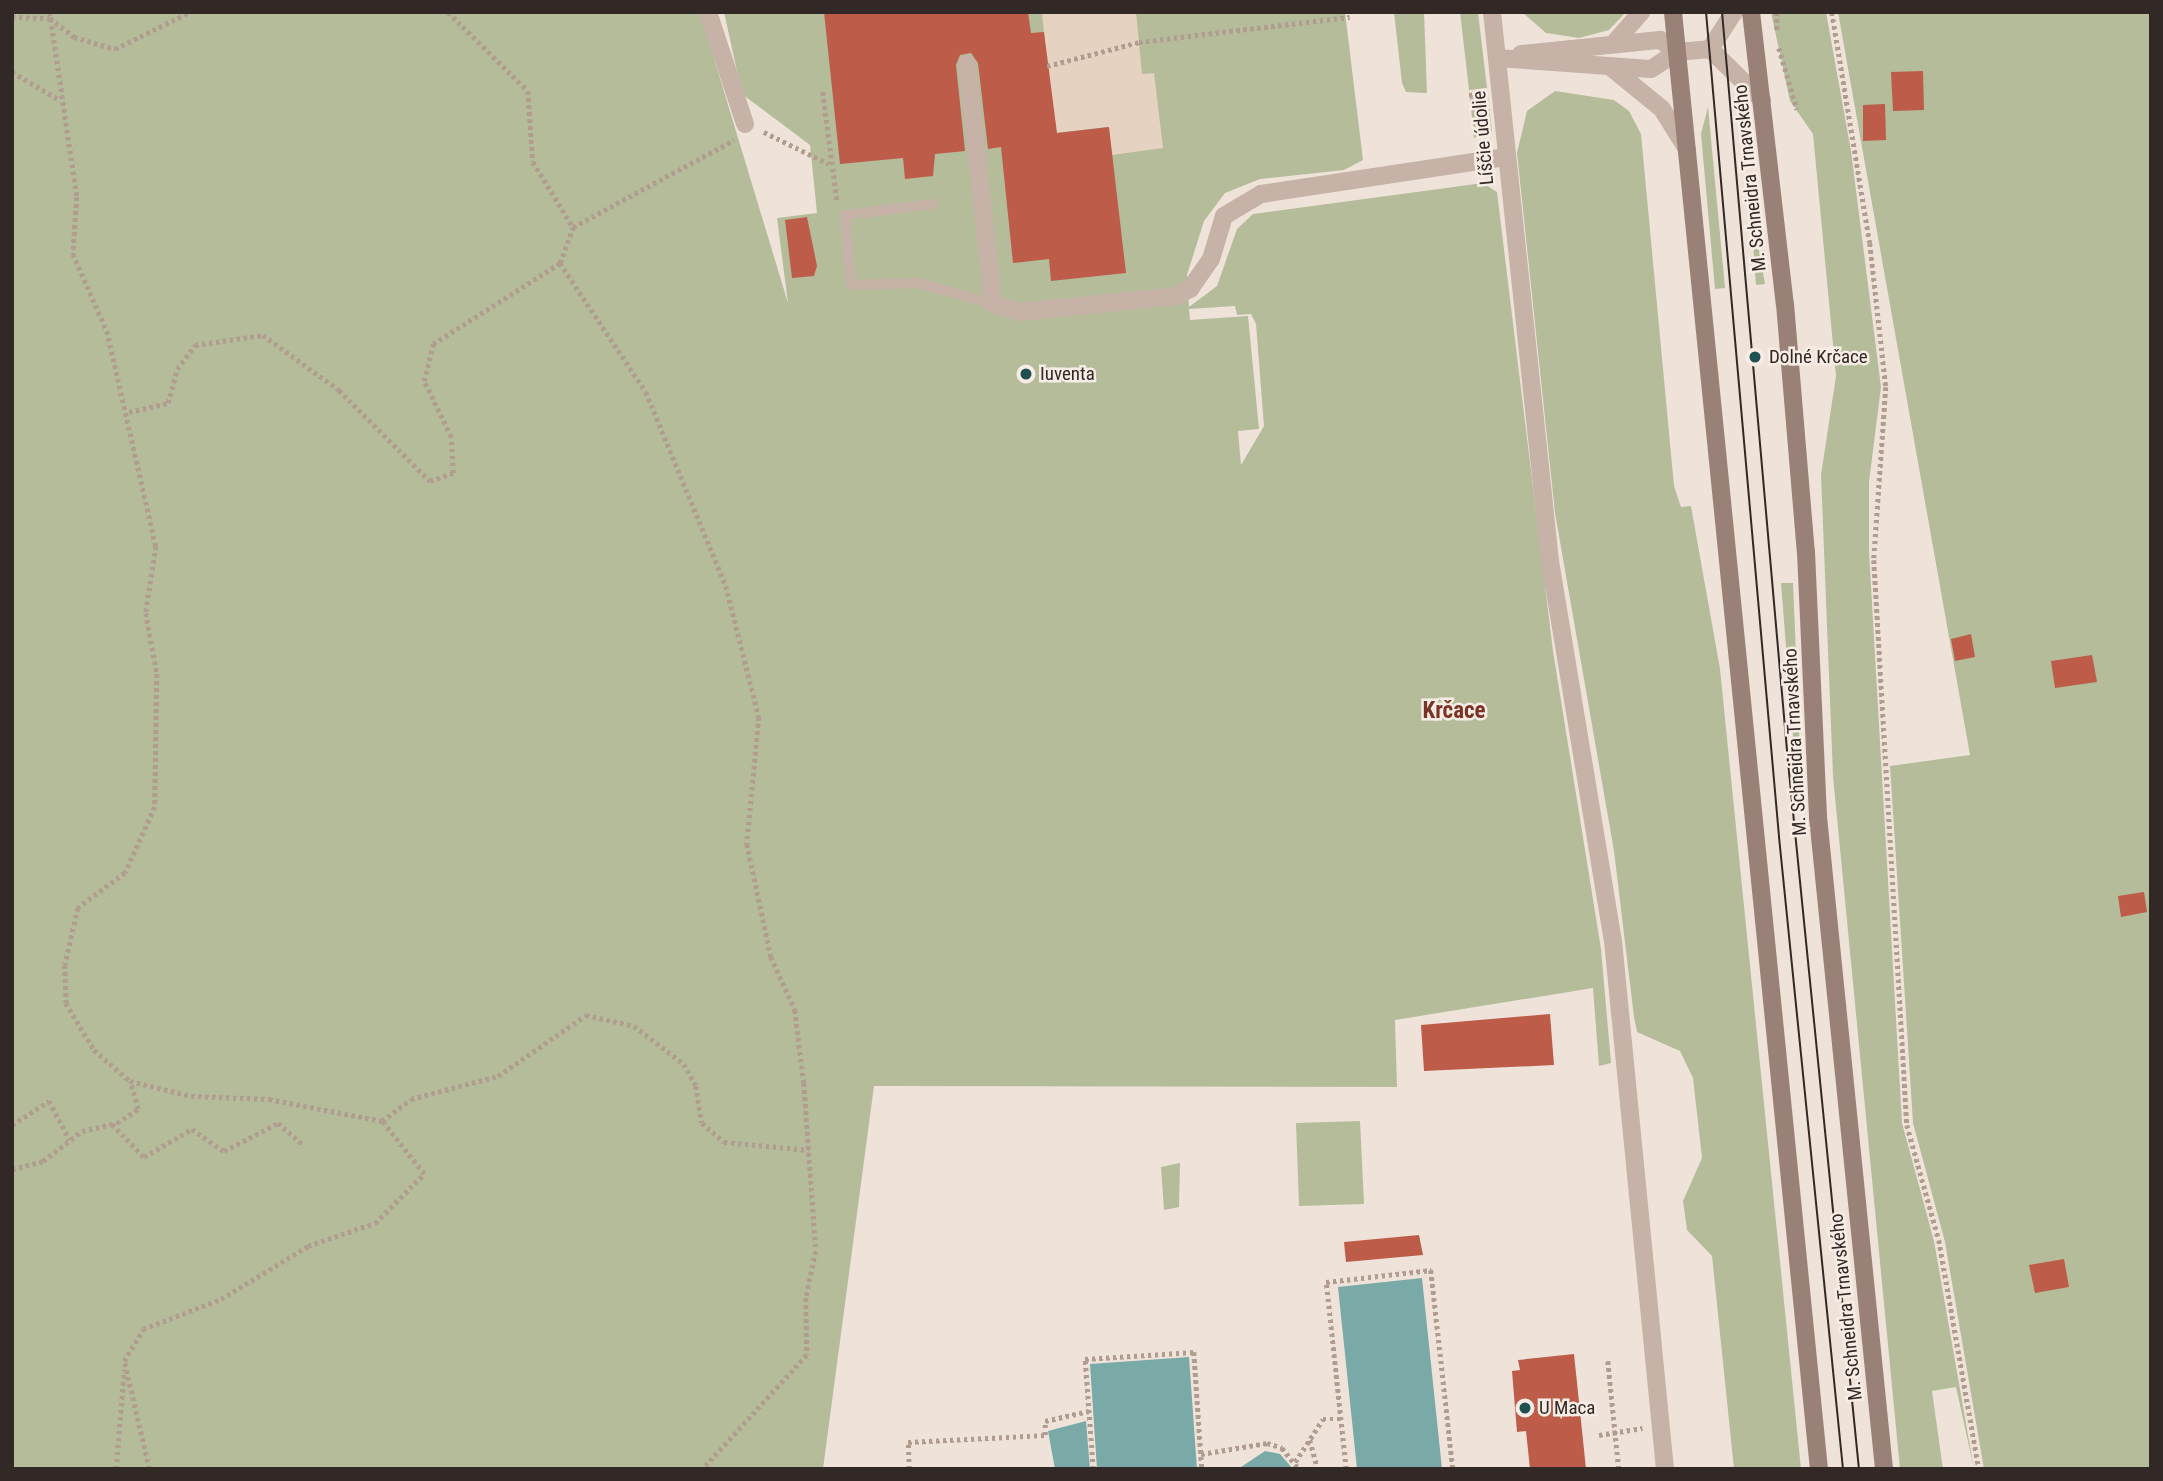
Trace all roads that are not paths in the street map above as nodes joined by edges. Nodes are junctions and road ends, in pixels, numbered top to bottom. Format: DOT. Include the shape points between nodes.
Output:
graph roads {
  1 [pos="708,12"];
  2 [pos="1492,12"];
  3 [pos="1641,12"];
  4 [pos="1673,12"];
  5 [pos="1734,12"];
  6 [pos="1751,12"];
  7 [pos="1616,41"];
  8 [pos="1710,49"];
  9 [pos="1677,52"];
  10 [pos="1497,58"];
  11 [pos="967,64"];
  12 [pos="1613,69"];
  13 [pos="1762,100"];
  14 [pos="745,124"];
  15 [pos="1687,149"];
  16 [pos="1505,157"];
  17 [pos="933,204"];
  18 [pos="993,304"];
  19 [pos="1665,1469"];
  20 [pos="1819,1469"];
  21 [pos="1884,1469"];
  1 -- 14 [label="street"];
  2 -- 10 [label="street, Líščie údolie"];
  3 -- 7 [label="street"];
  4 -- 9 [label="main road"];
  5 -- 8 [label="street"];
  6 -- 13 [label="main road, M. Schneidra Trnavského"];
  7 -- 9 [label="street" via="1660,40"];
  7 -- 10 [label="street"];
  8 -- 9 [label="street"];
  8 -- 13 [label="street"];
  9 -- 12 [label="street" via="1651,69"];
  9 -- 15 [label="main road"];
  10 -- 12 [label="street"];
  10 -- 16 [label="street, Líščie údolie"];
  11 -- 18 [label="street"];
  12 -- 15 [label="street" via="1662,109"];
  13 -- 21 [label="main road, M. Schneidra Trnavského" via="1802,499 1824,882"];
  15 -- 20 [label="main road"];
  16 -- 18 [label="street" via="1239,202 1224,216 1202,278 1175,296 1021,312"];
  16 -- 19 [label="street, Líščie údolie" via="1550,561 1613,941"];
  17 -- 18 [label="lane" via="845,215 851,285 918,283"];
}
